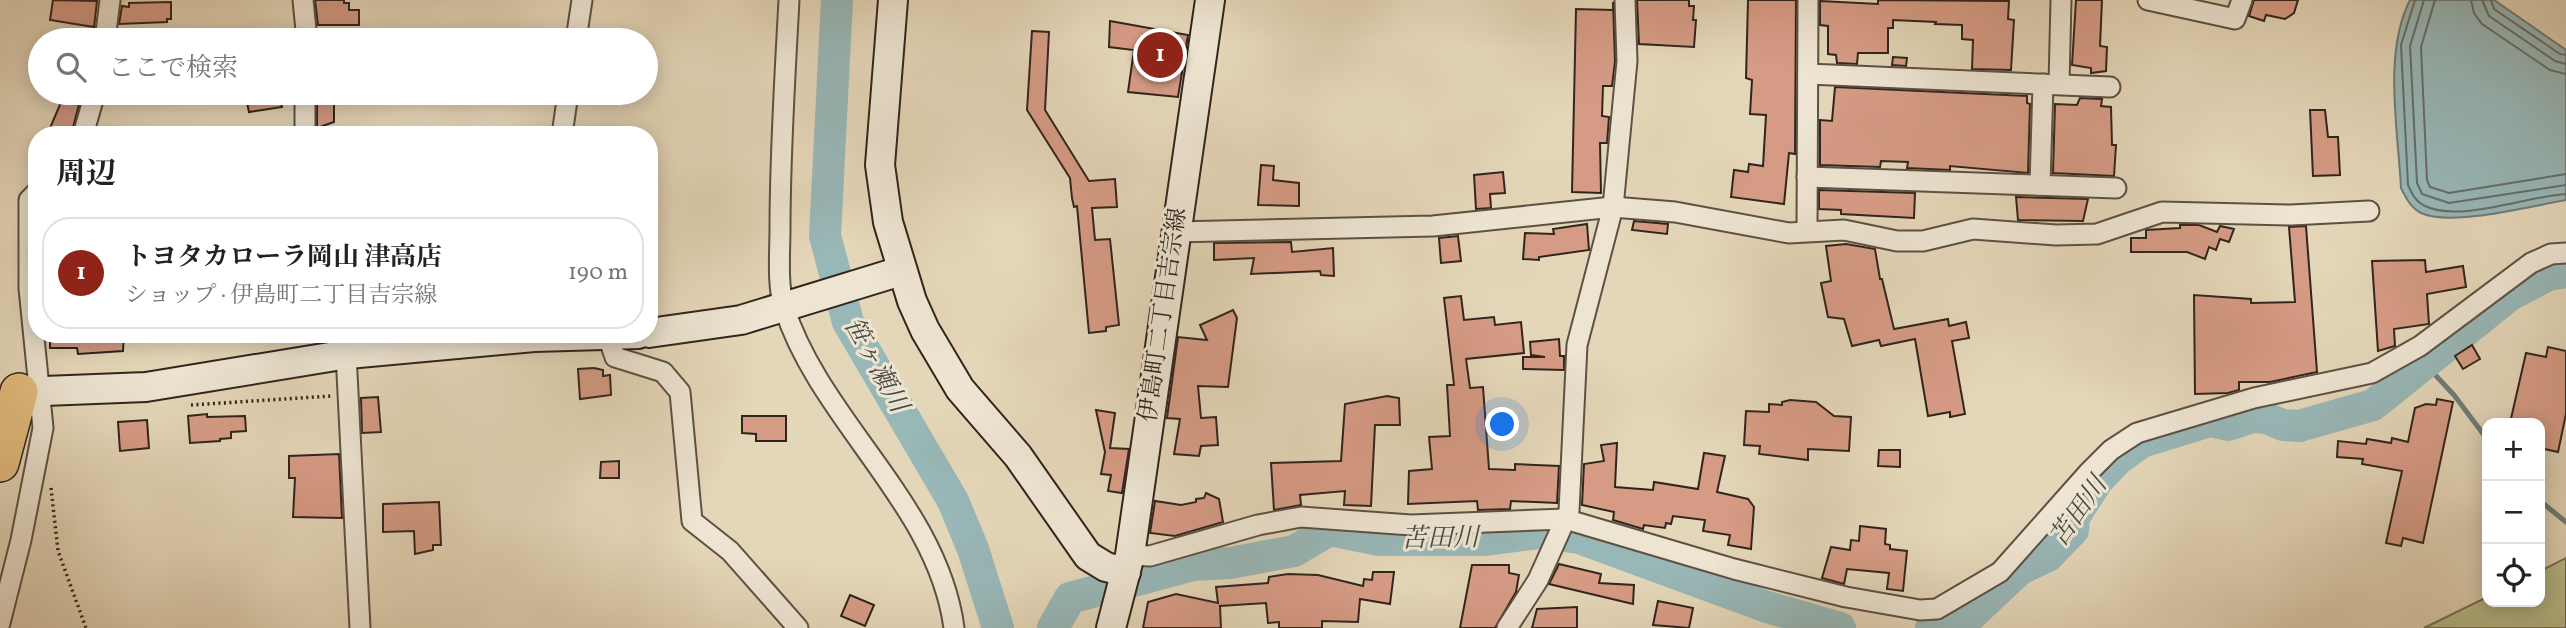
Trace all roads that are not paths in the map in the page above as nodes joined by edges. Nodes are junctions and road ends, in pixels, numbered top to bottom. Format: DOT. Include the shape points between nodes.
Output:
graph roads {
  1 [pos="110,0"];
  2 [pos="303,0"];
  3 [pos="582,0"];
  4 [pos="789,0"];
  5 [pos="893,0"];
  6 [pos="1210,0"];
  7 [pos="1625,0"];
  8 [pos="1808,0"];
  9 [pos="2062,0"];
  10 [pos="2148,0"];
  11 [pos="2242,0"];
  12 [pos="106,28"];
  13 [pos="306,28"];
  14 [pos="578,28"];
  15 [pos="1808,74"];
  16 [pos="2051,84"];
  17 [pos="2110,87"];
  18 [pos="91,105"];
  19 [pos="305,105"];
  20 [pos="566,105"];
  21 [pos="85,126"];
  22 [pos="305,126"];
  23 [pos="563,126"];
  24 [pos="1807,177"];
  25 [pos="2040,185"];
  26 [pos="2116,187"];
  27 [pos="1613,206"];
  28 [pos="2369,211"];
  29 [pos="1807,231"];
  30 [pos="1176,232"];
  31 [pos="2566,253"];
  32 [pos="892,274"];
  33 [pos="28,298"];
  34 [pos="787,305"];
  35 [pos="658,332"];
  36 [pos="373,343"];
  37 [pos="618,343"];
  38 [pos="346,344"];
  39 [pos="19,391"];
  40 [pos="0,463"];
  41 [pos="1564,522"];
  42 [pos="1125,575"];
  43 [pos="0,623"];
  44 [pos="360,628"];
  45 [pos="799,628"];
  46 [pos="954,628"];
  47 [pos="1111,628"];
  48 [pos="1507,628"];
  1 -- 12 [label="street"];
  2 -- 13 [label="street"];
  3 -- 14 [label="street"];
  4 -- 34 [label="street" via="780,205"];
  5 -- 32 [label="street" via="880,165"];
  6 -- 30 [label="street, 伊島町二丁目吉宗線"];
  7 -- 27 [label="street" via="1627,61"];
  8 -- 15 [label="street"];
  9 -- 16 [label="street"];
  10 -- 11 [label="street" via="2235,19"];
  15 -- 16 [label="street"];
  15 -- 24 [label="street"];
  16 -- 17 [label="street"];
  16 -- 25 [label="street"];
  18 -- 21 [label="street"];
  19 -- 22 [label="street"];
  20 -- 23 [label="street"];
  24 -- 25 [label="street"];
  24 -- 29 [label="street"];
  25 -- 26 [label="street"];
  27 -- 29 [label="street" via="1789,233"];
  27 -- 30 [label="street" via="1433,226"];
  27 -- 41 [label="street" via="1577,345 1569,511"];
  28 -- 29 [label="street" via="2291,215 2162,212 2097,234 1973,229 1897,242 1844,230"];
  30 -- 42 [label="street, 伊島町二丁目吉宗線"];
  31 -- 41 [label="street" via="2551,254 2531,264 2420,346 2372,373 2254,398 2137,433 2096,465 2000,572 1937,609 1833,594"];
  32 -- 34 [label="street"];
  32 -- 42 [label="street" via="960,389 1018,456 1088,556"];
  33 -- 39 [label="street"];
  34 -- 35 [label="street" via="741,320"];
  34 -- 46 [label="street" via="804,351 893,486 934,559 949,594"];
  36 -- 38 [label="street"];
  37 -- 45 [label="street" via="615,357 663,372 680,393 692,521 730,551"];
  38 -- 39 [label="street" via="146,387"];
  38 -- 44 [label="street"];
  39 -- 40 [label="highway"];
  39 -- 43 [label="street" via="43,428"];
  41 -- 42 [label="street" via="1411,525 1301,517 1150,556"];
  41 -- 48 [label="street" via="1538,580"];
  42 -- 47 [label="street, 伊島町二丁目吉宗線"];
}
